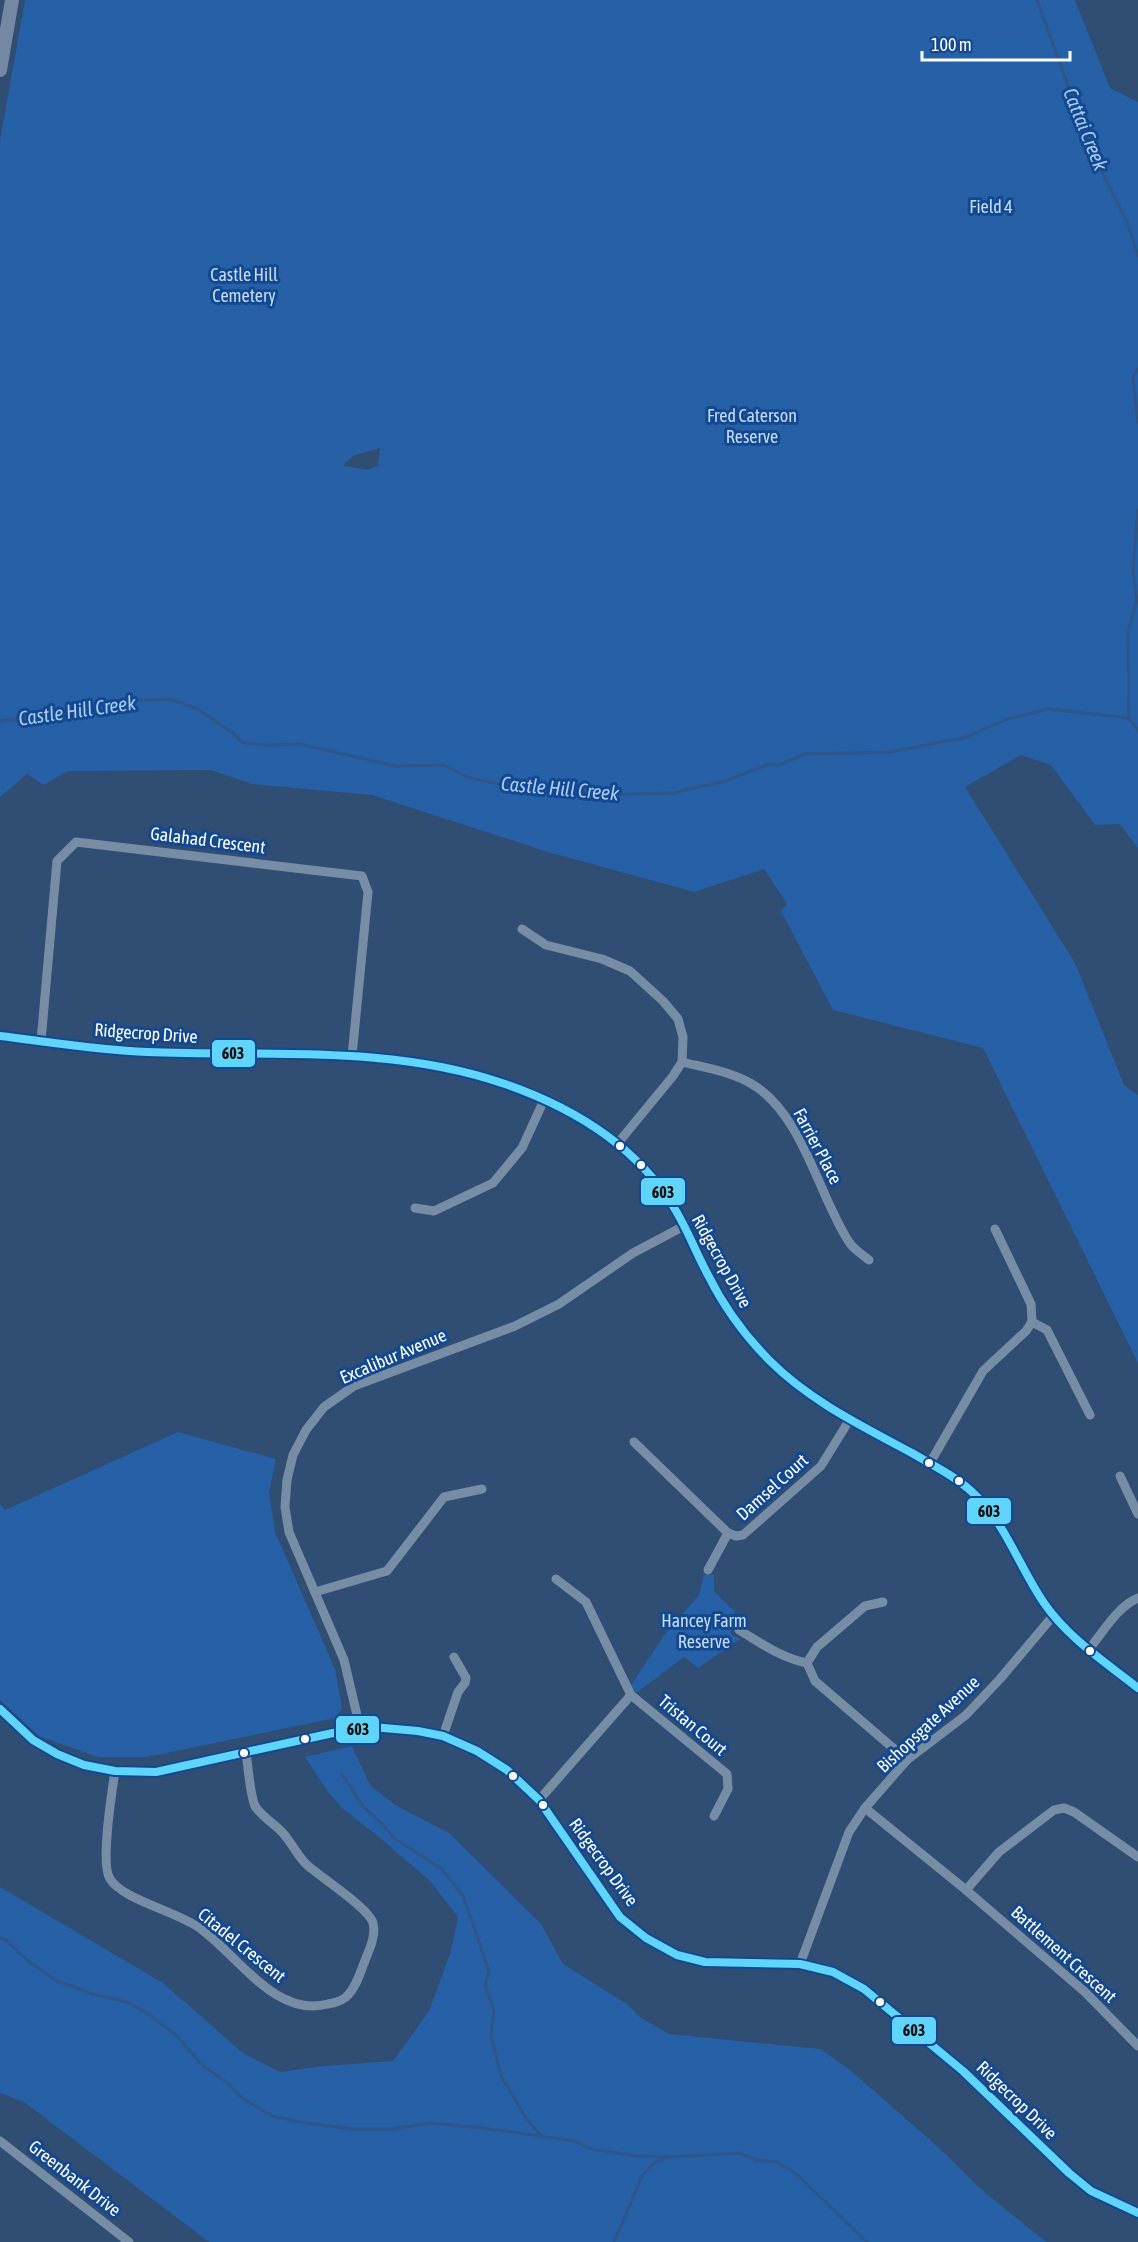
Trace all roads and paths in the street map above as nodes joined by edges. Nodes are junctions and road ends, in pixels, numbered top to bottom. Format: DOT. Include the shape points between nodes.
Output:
graph roads {
  1 [pos="12,0"];
  2 [pos="0,70"];
  3 [pos="522,929"];
  4 [pos="0,1036"];
  5 [pos="41,1041"];
  6 [pos="352,1056"];
  7 [pos="682,1062"];
  8 [pos="544,1100"];
  9 [pos="618,1143"];
  10 [pos="415,1208"];
  11 [pos="684,1226"];
  12 [pos="995,1229"];
  13 [pos="870,1260"];
  14 [pos="1032,1322"];
  15 [pos="1089,1415"];
  16 [pos="850,1419"];
  17 [pos="634,1442"];
  18 [pos="930,1463"];
  19 [pos="1120,1476"];
  20 [pos="482,1489"];
  21 [pos="1138,1514"];
  22 [pos="728,1533"];
  23 [pos="708,1570"];
  24 [pos="556,1580"];
  25 [pos="315,1592"];
  26 [pos="1138,1598"];
  27 [pos="884,1602"];
  28 [pos="1053,1616"];
  29 [pos="739,1630"];
  30 [pos="1090,1648"];
  31 [pos="454,1657"];
  32 [pos="807,1663"];
  33 [pos="1138,1688"];
  34 [pos="632,1695"];
  35 [pos="0,1709"];
  36 [pos="360,1728"];
  37 [pos="443,1736"];
  38 [pos="246,1752"];
  39 [pos="907,1760"];
  40 [pos="115,1772"];
  41 [pos="539,1800"];
  42 [pos="865,1809"];
  43 [pos="714,1816"];
  44 [pos="1138,1857"];
  45 [pos="966,1890"];
  46 [pos="800,1964"];
  47 [pos="1138,2046"];
  48 [pos="0,2141"];
  49 [pos="1138,2213"];
  50 [pos="117,2238"];
  51 [pos="129,2242"];
  1 -- 2 [label="main road"];
  3 -- 7 [label="street" via="546,945 602,959 630,971 678,1019"];
  4 -- 5 [label="street, Ridgecrop Drive"];
  5 -- 6 [label="street, Ridgecrop Drive" via="145,1052"];
  5 -- 6 [label="street, Galahad Crescent" via="57,861 76,842 362,876 368,892"];
  6 -- 8 [label="street, Ridgecrop Drive" via="454,1069"];
  7 -- 9 [label="street"];
  7 -- 13 [label="street, Farrier Place" via="737,1077 769,1097 790,1123 850,1244"];
  8 -- 9 [label="street, Ridgecrop Drive" via="583,1119"];
  8 -- 10 [label="street" via="522,1148 493,1183 434,1211"];
  9 -- 11 [label="street, Ridgecrop Drive" via="657,1184"];
  11 -- 16 [label="street, Ridgecrop Drive" via="719,1296 752,1342 800,1387"];
  11 -- 25 [label="street, Excalibur Avenue" via="633,1253 559,1304 515,1326 354,1386 324,1407 293,1455 285,1507 289,1532"];
  12 -- 14 [label="street" via="1031,1304"];
  14 -- 15 [label="street" via="1047,1330"];
  14 -- 18 [label="street" via="983,1371"];
  16 -- 18 [label="street, Ridgecrop Drive"];
  16 -- 22 [label="street, Damsel Court" via="821,1466 743,1535"];
  17 -- 22 [label="street, Damsel Court"];
  18 -- 28 [label="street, Ridgecrop Drive" via="976,1496 997,1520"];
  19 -- 21 [label="street"];
  20 -- 25 [label="street" via="444,1497 387,1571"];
  22 -- 23 [label="street, Damsel Court"];
  24 -- 34 [label="street, Tristan Court" via="586,1602"];
  25 -- 36 [label="street, Excalibur Avenue" via="344,1660"];
  26 -- 30 [label="street" via="1117,1614"];
  27 -- 32 [label="street" via="865,1606 818,1647"];
  28 -- 30 [label="street, Ridgecrop Drive"];
  28 -- 39 [label="street, Bishopsgate Avenue" via="966,1715"];
  29 -- 32 [label="street" via="791,1660"];
  30 -- 33 [label="street, Ridgecrop Drive"];
  31 -- 37 [label="street" via="466,1678"];
  32 -- 39 [label="street" via="815,1681"];
  34 -- 41 [label="street, Tristan Court"];
  34 -- 43 [label="street, Tristan Court" via="727,1774 728,1788"];
  35 -- 40 [label="street, Ridgecrop Drive" via="33,1740 57,1754"];
  36 -- 37 [label="street, Ridgecrop Drive"];
  36 -- 38 [label="street, Ridgecrop Drive"];
  37 -- 41 [label="street, Ridgecrop Drive" via="507,1770"];
  38 -- 40 [label="street, Ridgecrop Drive" via="156,1772"];
  38 -- 40 [label="street, Citadel Crescent" via="255,1807 284,1833 304,1862 364,1909 373,1923 372,1940 357,1980 347,1996 335,2002 318,2007 284,2000 201,1929 120,1890 109,1878 106,1857"];
  39 -- 42 [label="street, Bishopsgate Avenue"];
  41 -- 46 [label="street, Ridgecrop Drive" via="620,1917 646,1938 677,1955 705,1962"];
  42 -- 45 [label="street, Battlement Crescent"];
  42 -- 46 [label="street, Bishopsgate Avenue" via="849,1832"];
  44 -- 45 [label="street" via="1064,1808 1054,1810 999,1852"];
  45 -- 47 [label="street, Battlement Crescent" via="1085,1992"];
  46 -- 49 [label="street, Ridgecrop Drive" via="833,1972 864,1989 971,2079 1091,2191"];
  48 -- 50 [label="street, Greenbank Drive"];
  50 -- 51 [label="street, Greenbank Drive"];
}
